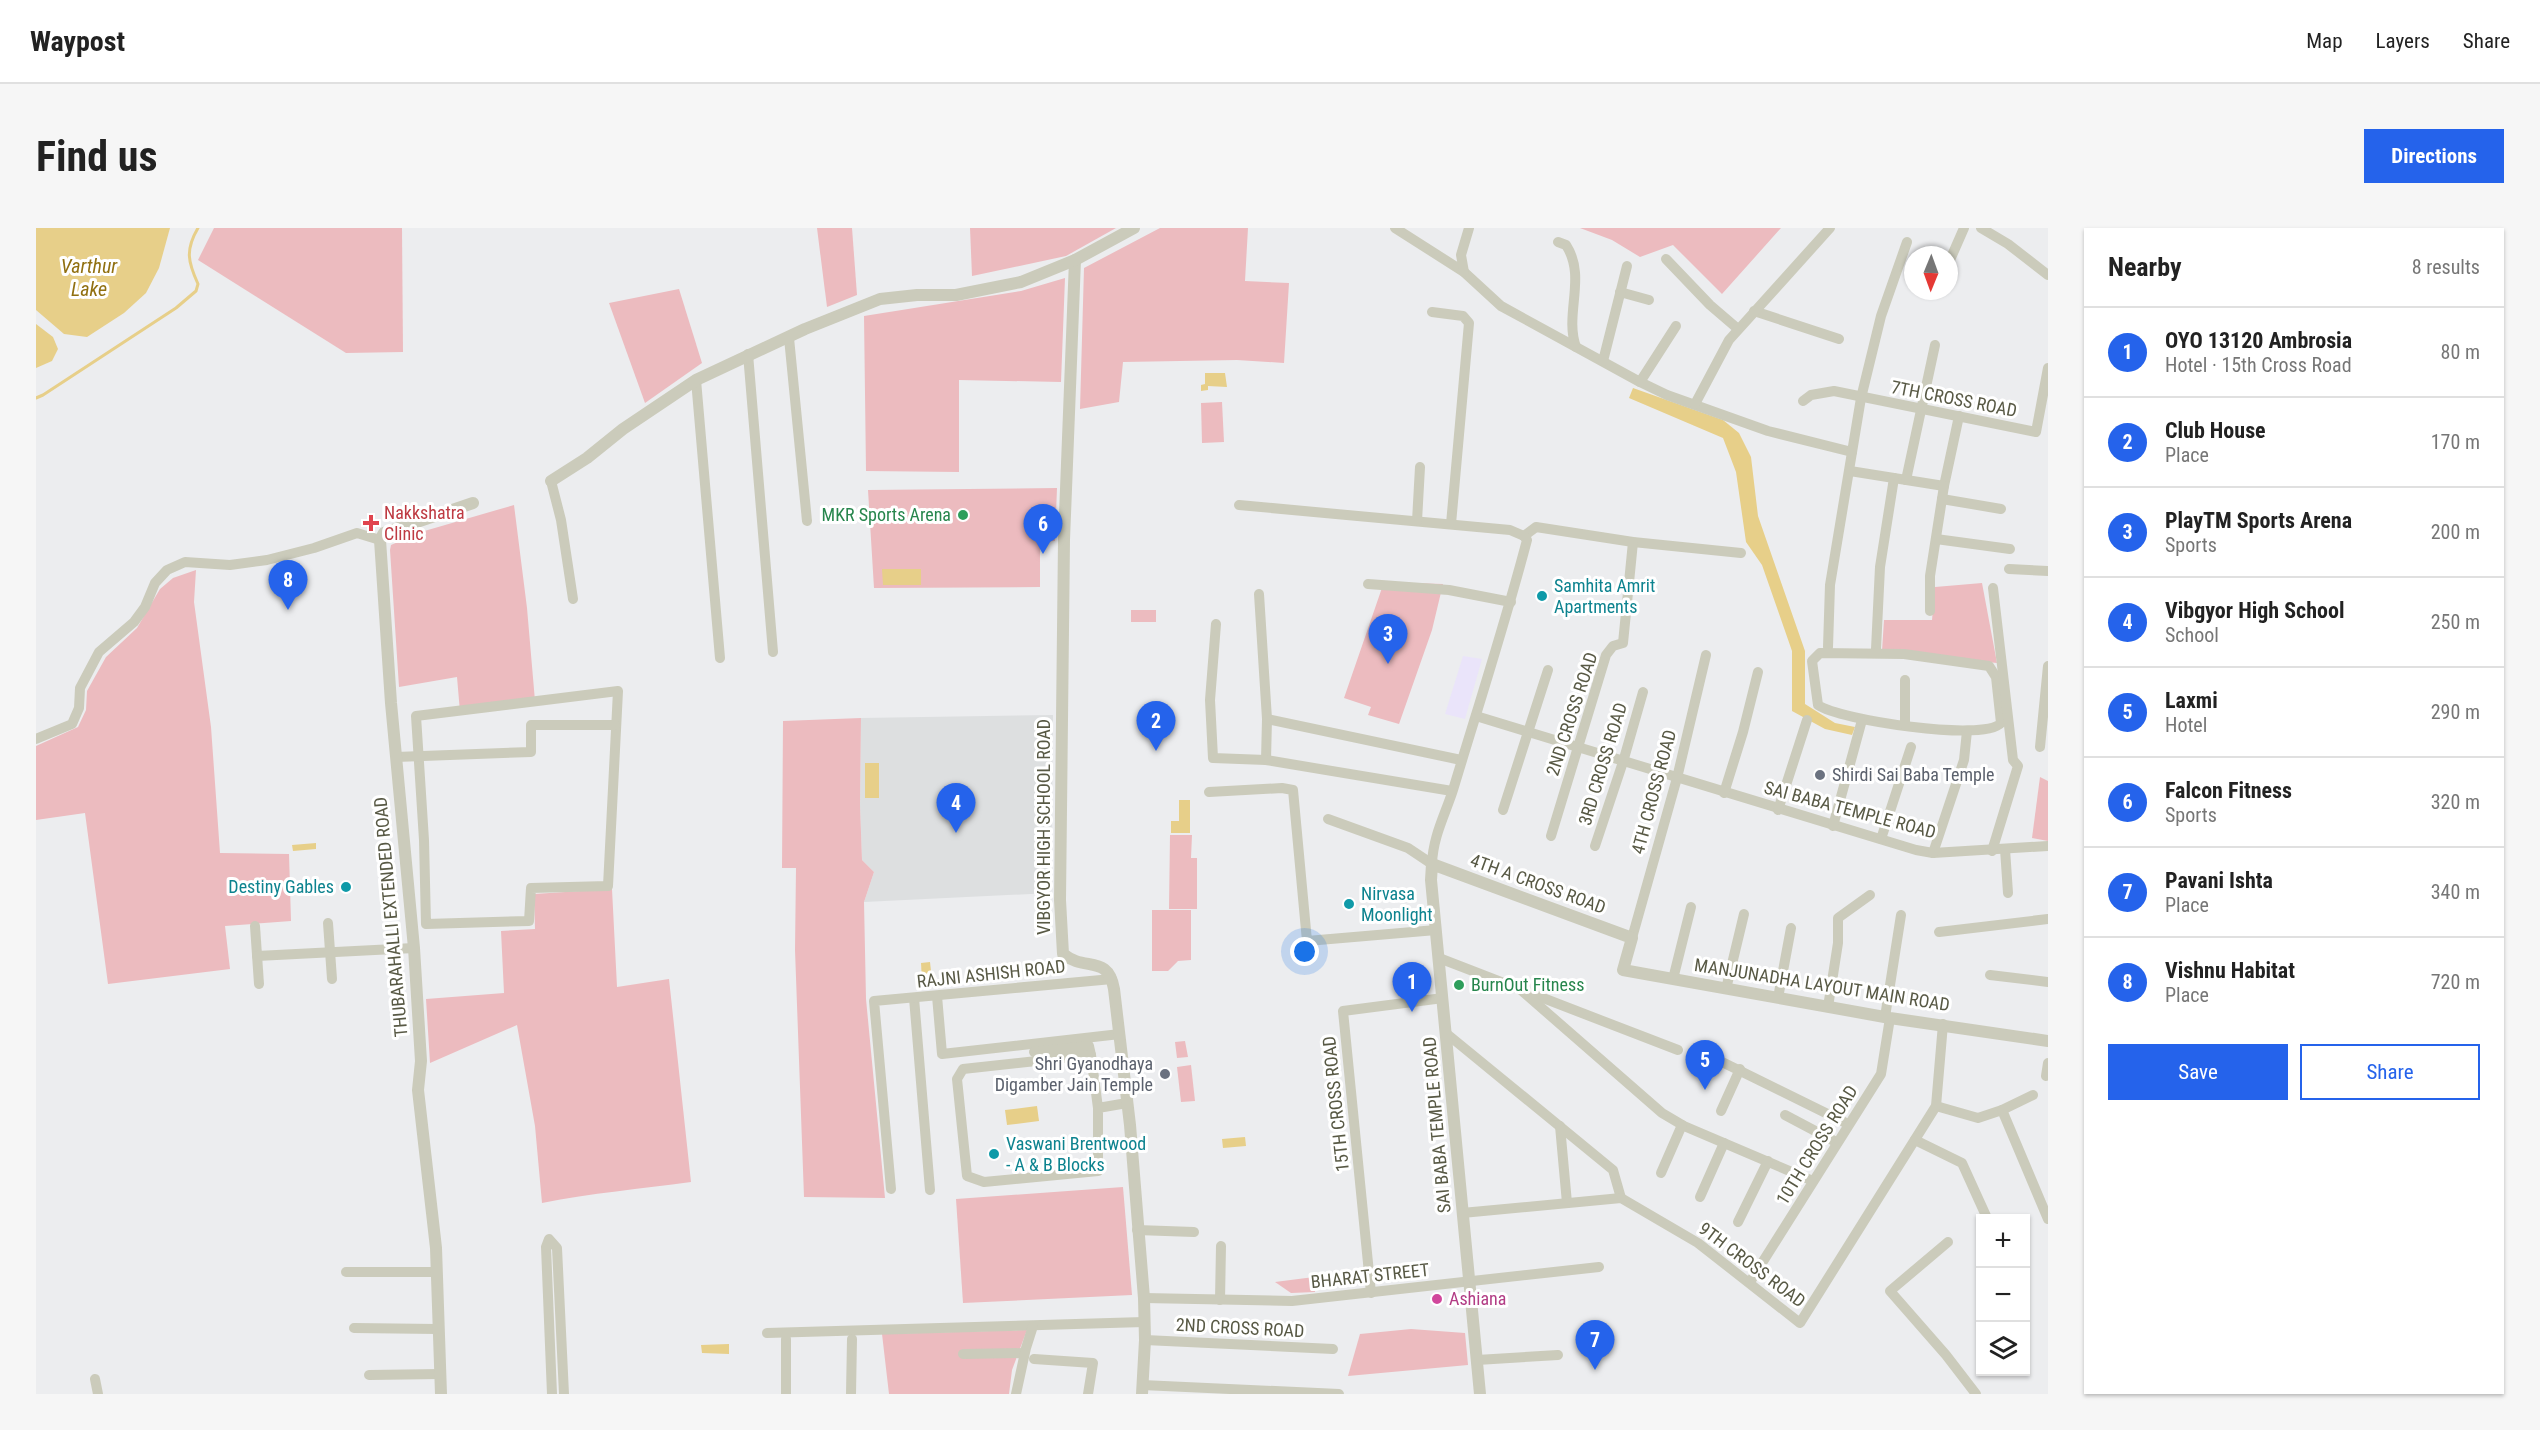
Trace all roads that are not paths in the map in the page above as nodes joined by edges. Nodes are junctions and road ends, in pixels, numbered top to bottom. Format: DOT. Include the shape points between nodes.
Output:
graph roads {
  1 [pos="1134,228"];
  2 [pos="1395,228"];
  3 [pos="1470,228"];
  4 [pos="1830,228"];
  5 [pos="1964,228"];
  6 [pos="1981,228"];
  7 [pos="1558,242"];
  8 [pos="1907,242"];
  9 [pos="1956,246"];
  10 [pos="1666,259"];
  11 [pos="1076,260"];
  12 [pos="1627,266"];
  13 [pos="1464,272"];
  14 [pos="2048,275"];
  15 [pos="1620,292"];
  16 [pos="1649,300"];
  17 [pos="1754,311"];
  18 [pos="1432,312"];
  19 [pos="1676,326"];
  20 [pos="1738,329"];
  21 [pos="789,338"];
  22 [pos="1839,339"];
  23 [pos="1935,345"];
  24 [pos="1576,347"];
  25 [pos="748,354"];
  26 [pos="1603,362"];
  27 [pos="2048,368"];
  28 [pos="696,380"];
  29 [pos="1640,382"];
  30 [pos="1861,398"];
  31 [pos="1803,400"];
  32 [pos="1695,404"];
  33 [pos="1921,409"];
  34 [pos="1959,416"];
  35 [pos="2036,432"];
  36 [pos="2048,434"];
  37 [pos="1852,452"];
  38 [pos="1420,467"];
  39 [pos="1850,471"];
  40 [pos="1894,478"];
  41 [pos="1906,480"];
  42 [pos="551,481"];
  43 [pos="1944,486"];
  44 [pos="1942,499"];
  45 [pos="473,503"];
  46 [pos="1239,505"];
  47 [pos="2001,509"];
  48 [pos="807,521"];
  49 [pos="1417,521"];
  50 [pos="1451,524"];
  51 [pos="1524,536"];
  52 [pos="1936,539"];
  53 [pos="380,540"];
  54 [pos="1633,542"];
  55 [pos="2010,549"];
  56 [pos="1741,553"];
  57 [pos="2009,569"];
  58 [pos="2048,571"];
  59 [pos="1368,584"];
  60 [pos="1993,588"];
  61 [pos="1259,594"];
  62 [pos="573,598"];
  63 [pos="1511,602"];
  64 [pos="1930,611"];
  65 [pos="1216,624"];
  66 [pos="1828,647"];
  67 [pos="1876,649"];
  68 [pos="773,652"];
  69 [pos="1706,655"];
  70 [pos="720,658"];
  71 [pos="2048,666"];
  72 [pos="1548,669"];
  73 [pos="1758,672"];
  74 [pos="1905,680"];
  75 [pos="1643,692"];
  76 [pos="1476,716"];
  77 [pos="1267,718"];
  78 [pos="1807,720"];
  79 [pos="1862,720"];
  80 [pos="615,724"];
  81 [pos="1905,725"];
  82 [pos="1967,731"];
  83 [pos="1527,732"];
  84 [pos="36,739"];
  85 [pos="1911,747"];
  86 [pos="2040,747"];
  87 [pos="1577,748"];
  88 [pos="418,756"];
  89 [pos="396,757"];
  90 [pos="1461,759"];
  91 [pos="1266,760"];
  92 [pos="1623,762"];
  93 [pos="1677,778"];
  94 [pos="1209,792"];
  95 [pos="1452,792"];
  96 [pos="1724,793"];
  97 [pos="1503,810"];
  98 [pos="1778,810"];
  99 [pos="1328,819"];
  100 [pos="1833,826"];
  101 [pos="1551,836"];
  102 [pos="1881,840"];
  103 [pos="424,843"];
  104 [pos="404,844"];
  105 [pos="1595,846"];
  106 [pos="2048,846"];
  107 [pos="2005,849"];
  108 [pos="1992,851"];
  109 [pos="1934,853"];
  110 [pos="1432,864"];
  111 [pos="2008,893"];
  112 [pos="1870,895"];
  113 [pos="1691,907"];
  114 [pos="1744,914"];
  115 [pos="1901,915"];
  116 [pos="2048,919"];
  117 [pos="328,923"];
  118 [pos="255,926"];
  119 [pos="1791,928"];
  120 [pos="1436,930"];
  121 [pos="1938,932"];
  122 [pos="1632,938"];
  123 [pos="414,948"];
  124 [pos="330,952"];
  125 [pos="257,956"];
  126 [pos="1439,958"];
  127 [pos="1990,975"];
  128 [pos="1112,979"];
  129 [pos="1673,979"];
  130 [pos="332,980"];
  131 [pos="2048,982"];
  132 [pos="259,984"];
  133 [pos="1726,988"];
  134 [pos="1521,990"];
  135 [pos="937,996"];
  136 [pos="1778,998"];
  137 [pos="1443,999"];
  138 [pos="914,1001"];
  139 [pos="895,1005"];
  140 [pos="1828,1006"];
  141 [pos="1887,1017"];
  142 [pos="1942,1024"];
  143 [pos="1120,1034"];
  144 [pos="1447,1034"];
  145 [pos="2048,1041"];
  146 [pos="1678,1050"];
  147 [pos="1034,1052"];
  148 [pos="1091,1055"];
  149 [pos="1720,1061"];
  150 [pos="2048,1063"];
  151 [pos="1740,1070"];
  152 [pos="2046,1076"];
  153 [pos="2033,1095"];
  154 [pos="1126,1103"];
  155 [pos="1936,1106"];
  156 [pos="1098,1108"];
  157 [pos="2002,1110"];
  158 [pos="1721,1111"];
  159 [pos="1785,1115"];
  160 [pos="1848,1124"];
  161 [pos="1682,1125"];
  162 [pos="1560,1126"];
  163 [pos="1915,1140"];
  164 [pos="1836,1142"];
  165 [pos="1724,1143"];
  166 [pos="1768,1161"];
  167 [pos="1098,1171"];
  168 [pos="1661,1173"];
  169 [pos="1813,1181"];
  170 [pos="1048,1182"];
  171 [pos="891,1189"];
  172 [pos="930,1190"];
  173 [pos="1700,1197"];
  174 [pos="1620,1198"];
  175 [pos="1566,1203"];
  176 [pos="1462,1213"];
  177 [pos="1985,1214"];
  178 [pos="2048,1219"];
  179 [pos="1738,1222"];
  180 [pos="1137,1230"];
  181 [pos="1194,1232"];
  182 [pos="1948,1242"];
  183 [pos="1221,1246"];
  184 [pos="1599,1267"];
  185 [pos="345,1272"];
  186 [pos="437,1272"];
  187 [pos="1749,1281"];
  188 [pos="1469,1282"];
  189 [pos="1371,1293"];
  190 [pos="1144,1299"];
  191 [pos="1220,1300"];
  192 [pos="1144,1322"];
  193 [pos="1033,1326"];
  194 [pos="354,1329"];
  195 [pos="438,1329"];
  196 [pos="767,1333"];
  197 [pos="555,1334"];
  198 [pos="786,1339"];
  199 [pos="852,1340"];
  200 [pos="1145,1340"];
  201 [pos="1333,1349"];
  202 [pos="963,1354"];
  203 [pos="1558,1355"];
  204 [pos="1029,1356"];
  205 [pos="1477,1360"];
  206 [pos="556,1361"];
  207 [pos="440,1374"];
  208 [pos="369,1376"];
  209 [pos="95,1379"];
  210 [pos="1142,1390"];
  211 [pos="98,1394"];
  212 [pos="441,1394"];
  213 [pos="552,1394"];
  214 [pos="564,1394"];
  215 [pos="786,1394"];
  216 [pos="851,1394"];
  217 [pos="1016,1394"];
  218 [pos="1088,1394"];
  219 [pos="1339,1394"];
  220 [pos="1480,1394"];
  221 [pos="1976,1394"];
  1 -- 11 [label="street"];
  2 -- 13 [label="street"];
  3 -- 13 [label="street" via="1461,255"];
  4 -- 17 [label="street"];
  5 -- 9 [label="street"];
  6 -- 14 [label="street"];
  7 -- 24 [label="street" via="1566,245 1574,261 1576,286 1571,334"];
  8 -- 30 [label="street" via="1881,316"];
  10 -- 20 [label="street"];
  11 -- 21 [label="street" via="1021,282 956,295 880,300"];
  11 -- 128 [label="street, VIBGYOR HIGH SCHOOL ROAD" via="1064,540 1060,900 1063,954 1072,961 1097,964"];
  12 -- 15 [label="street"];
  13 -- 24 [label="street" via="1501,306"];
  15 -- 16 [label="street"];
  15 -- 26 [label="street"];
  17 -- 20 [label="street"];
  17 -- 22 [label="street"];
  18 -- 50 [label="street" via="1463,316 1469,323"];
  19 -- 29 [label="street"];
  20 -- 32 [label="street"];
  21 -- 25 [label="street"];
  21 -- 48 [label="street"];
  23 -- 33 [label="street"];
  24 -- 26 [label="street"];
  25 -- 28 [label="street"];
  25 -- 68 [label="street"];
  26 -- 29 [label="street"];
  27 -- 35 [label="street, 7TH CROSS ROAD"];
  28 -- 42 [label="street"];
  28 -- 70 [label="street"];
  29 -- 32 [label="street"];
  30 -- 31 [label="street, 7TH CROSS ROAD" via="1834,391"];
  30 -- 33 [label="street, 7TH CROSS ROAD"];
  30 -- 37 [label="street"];
  32 -- 37 [label="street" via="1768,431"];
  33 -- 34 [label="street, 7TH CROSS ROAD"];
  33 -- 41 [label="street"];
  34 -- 35 [label="street, 7TH CROSS ROAD"];
  34 -- 43 [label="street"];
  35 -- 36 [label="street"];
  37 -- 39 [label="street"];
  38 -- 49 [label="street"];
  39 -- 40 [label="street"];
  39 -- 66 [label="street" via="1830,585"];
  40 -- 41 [label="street"];
  40 -- 67 [label="street" via="1880,567"];
  41 -- 43 [label="street"];
  42 -- 62 [label="street"];
  43 -- 44 [label="street"];
  44 -- 47 [label="street"];
  44 -- 52 [label="street"];
  45 -- 53 [label="street" via="384,533"];
  46 -- 49 [label="street"];
  49 -- 50 [label="street"];
  50 -- 51 [label="street" via="1510,530"];
  51 -- 54 [label="street" via="1536,527"];
  51 -- 63 [label="street, SAI BABA TEMPLE ROAD" via="1527,540"];
  52 -- 55 [label="street"];
  52 -- 64 [label="street"];
  53 -- 84 [label="street" via="357,533 267,560 230,565 185,562 167,570 155,583 134,622 99,652 80,688 79,708 72,724"];
  53 -- 89 [label="street, THUBARAHALLI EXTENDED ROAD"];
  54 -- 56 [label="street"];
  54 -- 87 [label="street, 2ND CROSS ROAD" via="1623,643 1613,646 1606,655"];
  57 -- 58 [label="street"];
  59 -- 63 [label="street" via="1449,590"];
  60 -- 108 [label="street" via="2013,760 2018,766"];
  61 -- 77 [label="street"];
  63 -- 76 [label="street, SAI BABA TEMPLE ROAD"];
  65 -- 91 [label="street" via="1209,700 1213,758"];
  69 -- 93 [label="street, 4TH CROSS ROAD"];
  71 -- 86 [label="street"];
  72 -- 83 [label="street"];
  73 -- 96 [label="street"];
  74 -- 81 [label="street"];
  75 -- 92 [label="street, 3RD CROSS ROAD"];
  76 -- 83 [label="street, SAI BABA TEMPLE ROAD"];
  76 -- 90 [label="street, SAI BABA TEMPLE ROAD"];
  77 -- 90 [label="street"];
  77 -- 91 [label="street"];
  78 -- 98 [label="street"];
  79 -- 81 [label="street"];
  79 -- 82 [label="street" via="1818,705 1812,661 1820,653 1904,654 1989,666 1996,677 2001,723 1996,728"];
  79 -- 100 [label="street"];
  80 -- 88 [label="street" via="531,725 531,752"];
  80 -- 88 [label="street" via="618,691 416,717"];
  80 -- 103 [label="street" via="608,886 531,888 529,921 426,924"];
  81 -- 82 [label="street"];
  82 -- 109 [label="street" via="1964,760"];
  83 -- 87 [label="street, SAI BABA TEMPLE ROAD"];
  83 -- 97 [label="street"];
  85 -- 102 [label="street"];
  87 -- 92 [label="street, SAI BABA TEMPLE ROAD"];
  87 -- 101 [label="street, 2ND CROSS ROAD"];
  88 -- 89 [label="street"];
  88 -- 103 [label="street"];
  89 -- 104 [label="street, THUBARAHALLI EXTENDED ROAD"];
  90 -- 95 [label="street, SAI BABA TEMPLE ROAD"];
  91 -- 95 [label="street"];
  92 -- 93 [label="street, SAI BABA TEMPLE ROAD"];
  92 -- 105 [label="street, 3RD CROSS ROAD"];
  93 -- 96 [label="street, SAI BABA TEMPLE ROAD"];
  93 -- 122 [label="street, 4TH CROSS ROAD"];
  94 -- 120 [label="street" via="1293,790 1307,940"];
  95 -- 110 [label="street, SAI BABA TEMPLE ROAD" via="1437,828"];
  96 -- 98 [label="street, SAI BABA TEMPLE ROAD"];
  98 -- 100 [label="street, SAI BABA TEMPLE ROAD"];
  99 -- 110 [label="street" via="1408,848"];
  100 -- 102 [label="street, SAI BABA TEMPLE ROAD"];
  102 -- 109 [label="street, SAI BABA TEMPLE ROAD"];
  103 -- 104 [label="street"];
  104 -- 123 [label="street, THUBARAHALLI EXTENDED ROAD"];
  106 -- 107 [label="street, SAI BABA TEMPLE ROAD"];
  107 -- 108 [label="street, SAI BABA TEMPLE ROAD"];
  107 -- 111 [label="street"];
  108 -- 109 [label="street, SAI BABA TEMPLE ROAD"];
  110 -- 120 [label="street, SAI BABA TEMPLE ROAD"];
  110 -- 122 [label="street, 4TH A CROSS ROAD"];
  112 -- 140 [label="street" via="1838,918"];
  113 -- 129 [label="street"];
  114 -- 133 [label="street"];
  115 -- 141 [label="street, 10TH CROSS ROAD"];
  116 -- 121 [label="street"];
  117 -- 124 [label="street"];
  118 -- 125 [label="street"];
  119 -- 136 [label="street"];
  120 -- 126 [label="street, SAI BABA TEMPLE ROAD"];
  122 -- 129 [label="street, MANJUNADHA LAYOUT MAIN ROAD" via="1623,970"];
  123 -- 124 [label="street"];
  123 -- 186 [label="street, THUBARAHALLI EXTENDED ROAD" via="421,1060 418,1090"];
  124 -- 125 [label="street"];
  124 -- 130 [label="street"];
  125 -- 132 [label="street"];
  126 -- 134 [label="street"];
  126 -- 137 [label="street, SAI BABA TEMPLE ROAD"];
  127 -- 131 [label="street"];
  128 -- 135 [label="street, RAJNI ASHISH ROAD"];
  128 -- 143 [label="street"];
  129 -- 133 [label="street, MANJUNADHA LAYOUT MAIN ROAD"];
  133 -- 136 [label="street, MANJUNADHA LAYOUT MAIN ROAD"];
  134 -- 146 [label="street"];
  134 -- 161 [label="street" via="1662,1113"];
  135 -- 138 [label="street, RAJNI ASHISH ROAD"];
  135 -- 143 [label="street" via="942,1054"];
  136 -- 140 [label="street, MANJUNADHA LAYOUT MAIN ROAD"];
  137 -- 144 [label="street, SAI BABA TEMPLE ROAD"];
  137 -- 189 [label="street, 15TH CROSS ROAD" via="1343,1011"];
  138 -- 139 [label="street"];
  138 -- 171 [label="street, RAJNI ASHISH ROAD" via="873,1002"];
  138 -- 172 [label="street"];
  140 -- 141 [label="street, MANJUNADHA LAYOUT MAIN ROAD"];
  141 -- 142 [label="street, MANJUNADHA LAYOUT MAIN ROAD"];
  141 -- 160 [label="street, 10TH CROSS ROAD" via="1881,1074"];
  142 -- 145 [label="street, MANJUNADHA LAYOUT MAIN ROAD"];
  142 -- 155 [label="street, 9TH CROSS ROAD"];
  143 -- 154 [label="street"];
  144 -- 162 [label="street"];
  144 -- 176 [label="street, SAI BABA TEMPLE ROAD"];
  147 -- 148 [label="street" via="1089,1046"];
  148 -- 156 [label="street"];
  148 -- 167 [label="street" via="963,1069 957,1079 967,1176 984,1182"];
  149 -- 151 [label="street"];
  150 -- 152 [label="street"];
  151 -- 158 [label="street"];
  151 -- 160 [label="street"];
  153 -- 157 [label="street"];
  154 -- 156 [label="street"];
  154 -- 180 [label="street"];
  155 -- 157 [label="street" via="1978,1118"];
  155 -- 163 [label="street, 9TH CROSS ROAD"];
  156 -- 167 [label="street"];
  157 -- 178 [label="street"];
  159 -- 164 [label="street"];
  160 -- 164 [label="street, 10TH CROSS ROAD"];
  161 -- 165 [label="street"];
  161 -- 168 [label="street"];
  162 -- 174 [label="street" via="1613,1170"];
  162 -- 175 [label="street"];
  163 -- 177 [label="street" via="1962,1163"];
  163 -- 187 [label="street, 9TH CROSS ROAD" via="1800,1323"];
  164 -- 169 [label="street, 10TH CROSS ROAD"];
  165 -- 166 [label="street"];
  165 -- 173 [label="street"];
  166 -- 169 [label="street"];
  166 -- 179 [label="street"];
  167 -- 170 [label="street" via="1098,1176"];
  169 -- 187 [label="street, 10TH CROSS ROAD"];
  174 -- 175 [label="street"];
  174 -- 187 [label="street, 9TH CROSS ROAD" via="1686,1235"];
  175 -- 176 [label="street"];
  176 -- 188 [label="street, SAI BABA TEMPLE ROAD"];
  180 -- 181 [label="street"];
  180 -- 190 [label="street"];
  182 -- 221 [label="street" via="1890,1291"];
  183 -- 191 [label="street"];
  184 -- 188 [label="street, BHARAT STREET"];
  185 -- 186 [label="street"];
  186 -- 195 [label="street, THUBARAHALLI EXTENDED ROAD"];
  188 -- 189 [label="street, BHARAT STREET"];
  188 -- 205 [label="street, SAI BABA TEMPLE ROAD"];
  189 -- 191 [label="street, BHARAT STREET" via="1292,1301"];
  190 -- 191 [label="street, BHARAT STREET"];
  190 -- 192 [label="street"];
  192 -- 193 [label="street"];
  192 -- 200 [label="street"];
  193 -- 196 [label="street"];
  193 -- 204 [label="street"];
  194 -- 195 [label="street"];
  195 -- 207 [label="street, THUBARAHALLI EXTENDED ROAD"];
  197 -- 197 [label="street" via="546,1247 549,1239 557,1248"];
  197 -- 206 [label="street"];
  198 -- 215 [label="street"];
  199 -- 216 [label="street"];
  200 -- 201 [label="street, 2ND CROSS ROAD"];
  200 -- 210 [label="street"];
  202 -- 204 [label="street"];
  203 -- 205 [label="street"];
  204 -- 217 [label="street"];
  204 -- 218 [label="street" via="1093,1363"];
  205 -- 220 [label="street, SAI BABA TEMPLE ROAD"];
  206 -- 213 [label="street"];
  206 -- 214 [label="street"];
  207 -- 208 [label="street"];
  207 -- 212 [label="street, THUBARAHALLI EXTENDED ROAD"];
  209 -- 211 [label="street"];
  210 -- 219 [label="street"];
}
